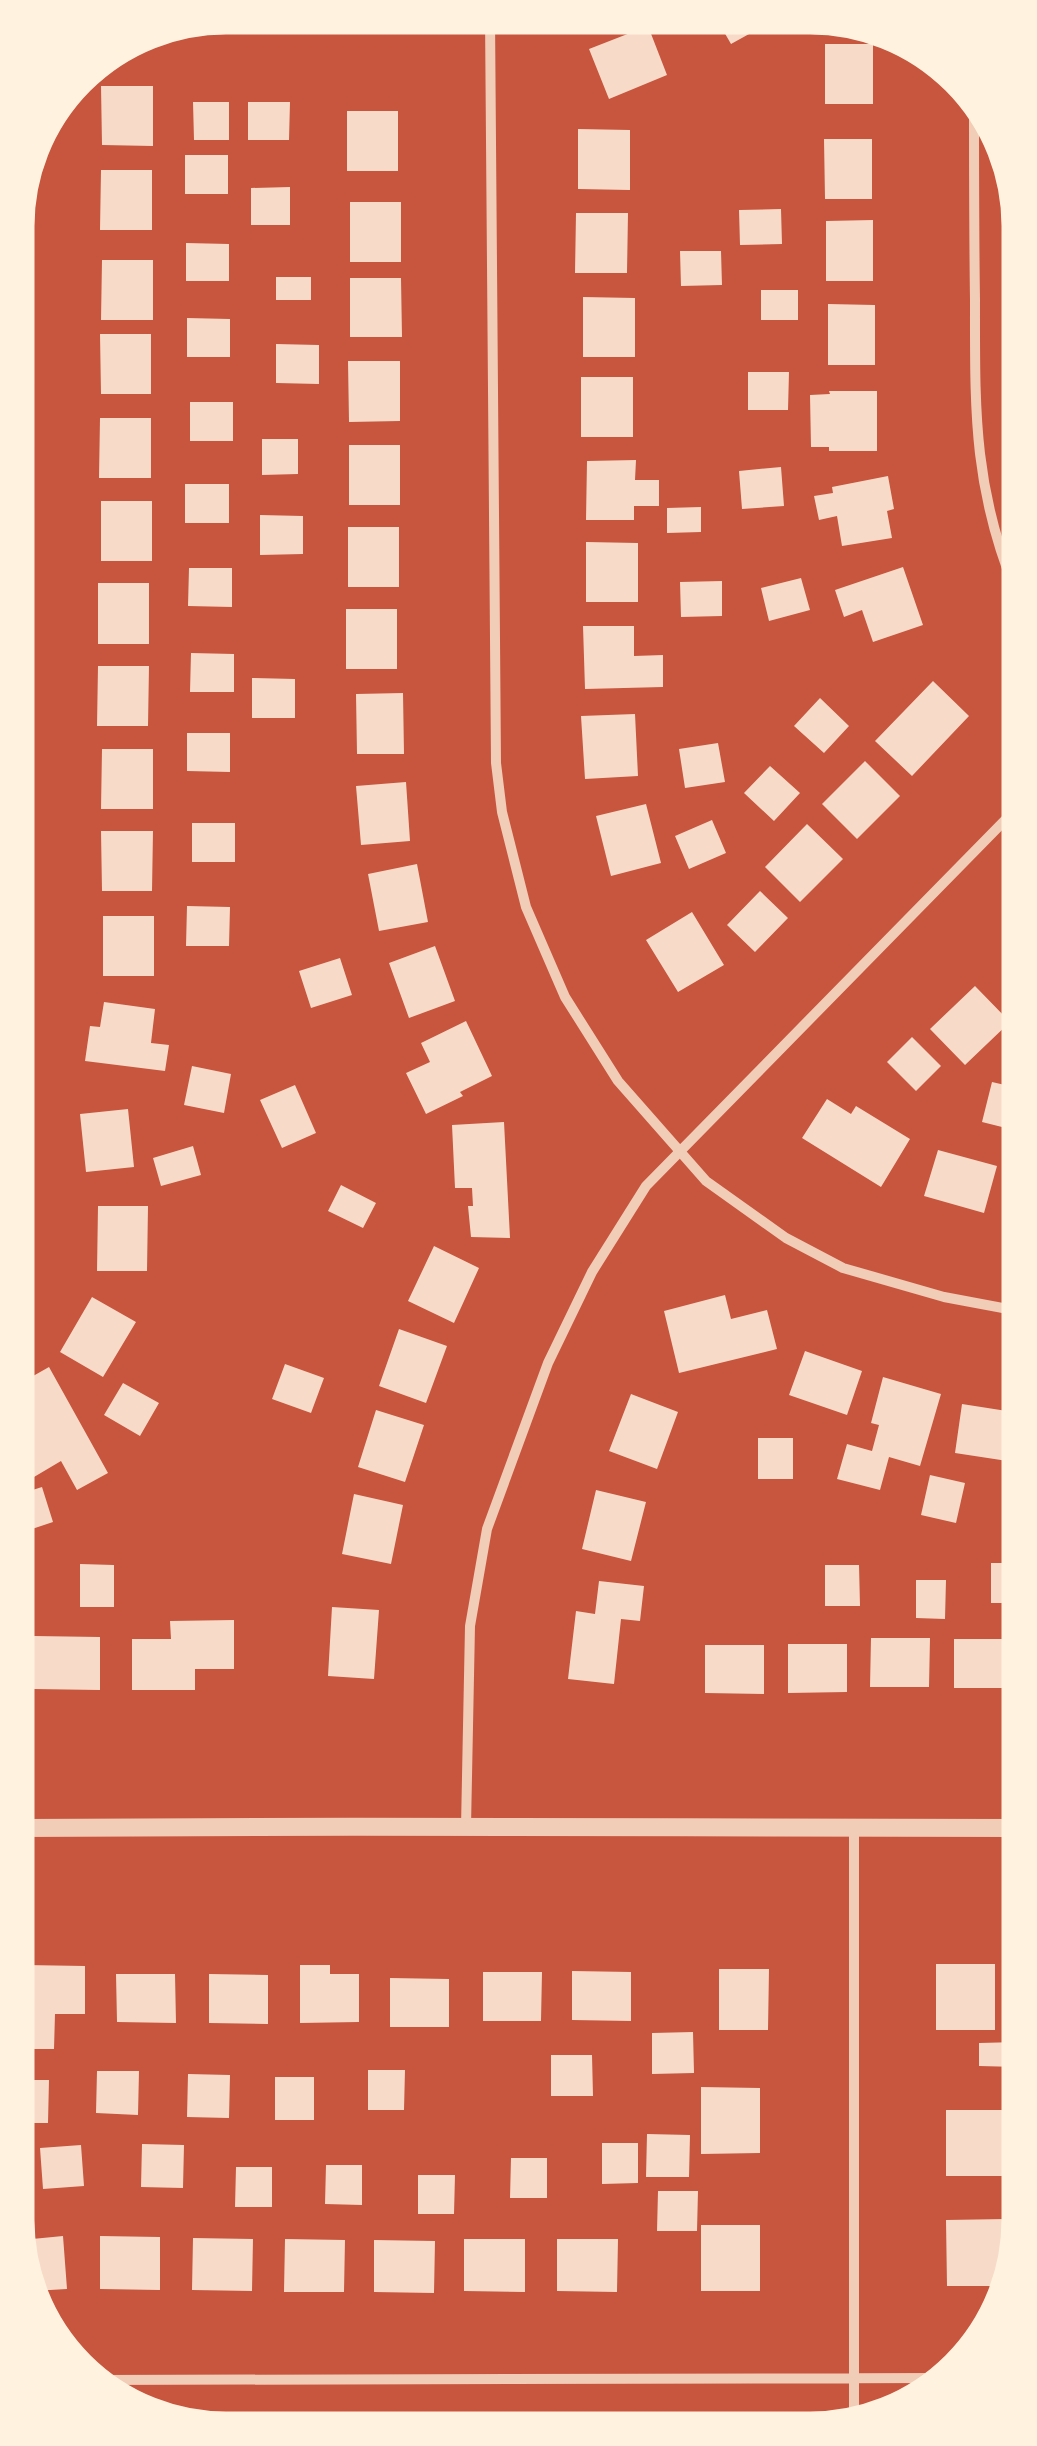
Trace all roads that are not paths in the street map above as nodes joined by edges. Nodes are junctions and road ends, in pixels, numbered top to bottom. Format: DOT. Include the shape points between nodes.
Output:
graph roads {
  1 [pos="490,33"];
  2 [pos="974,123"];
  3 [pos="1004,563"];
  4 [pos="1004,821"];
  5 [pos="682,1151"];
  6 [pos="1004,1308"];
  7 [pos="32,1828"];
  8 [pos="466,1828"];
  9 [pos="854,1828"];
  10 [pos="1004,1828"];
  11 [pos="854,2378"];
  12 [pos="920,2378"];
  13 [pos="118,2380"];
  14 [pos="854,2408"];
  1 -- 5 [label="street" via="494,714 502,812 526,908 565,997 618,1080"];
  2 -- 3 [label="street" via="975,410 980,467"];
  4 -- 5 [label="street"];
  5 -- 6 [label="street" via="720,1194 843,1268"];
  5 -- 8 [label="street" via="646,1186 592,1272 548,1363 487,1528 470,1626"];
  7 -- 8 [label="street"];
  8 -- 9 [label="street"];
  9 -- 10 [label="street"];
  9 -- 11 [label="street"];
  11 -- 12 [label="street"];
  11 -- 13 [label="street"];
  11 -- 14 [label="street"];
}
